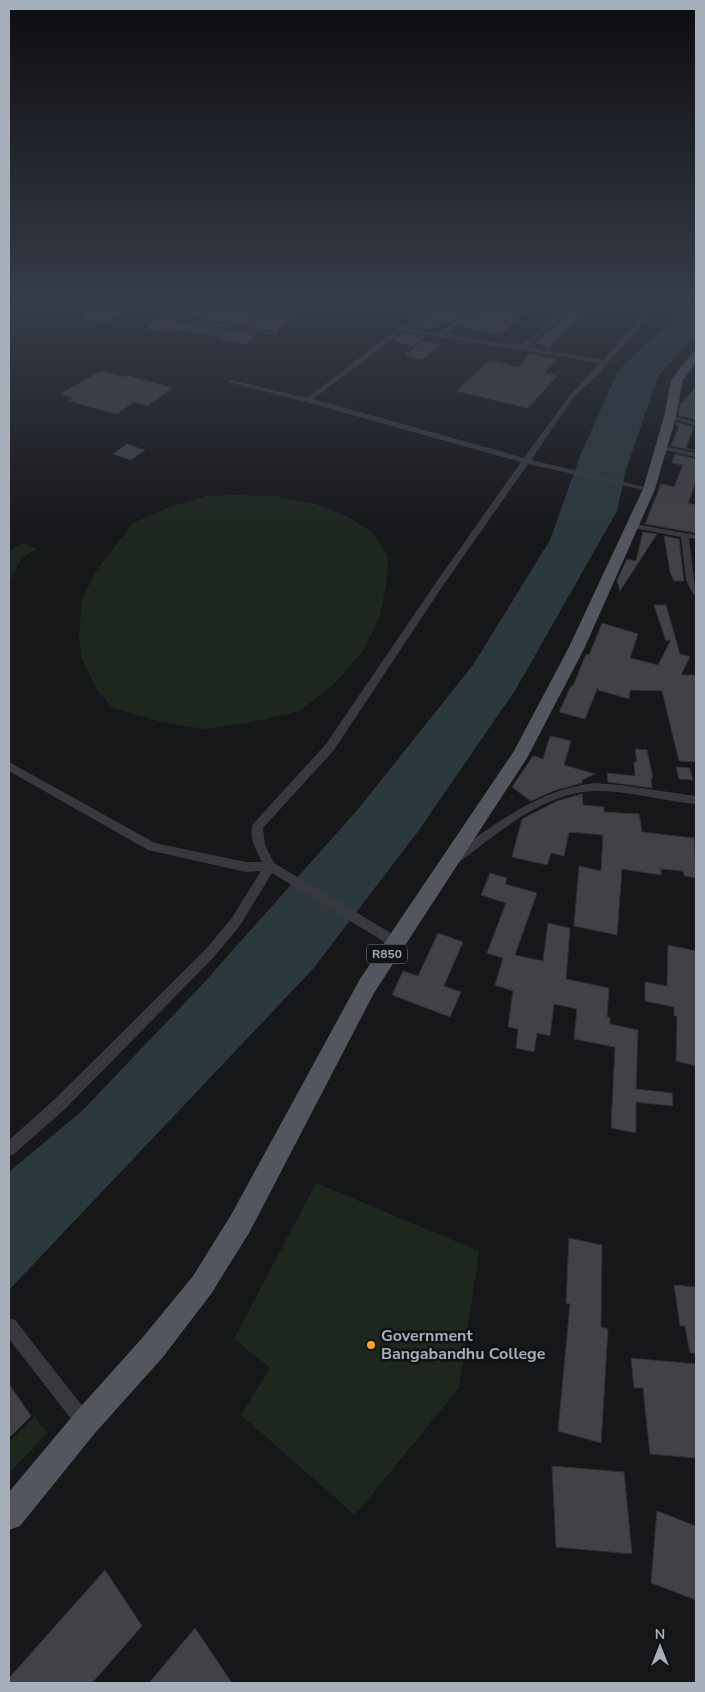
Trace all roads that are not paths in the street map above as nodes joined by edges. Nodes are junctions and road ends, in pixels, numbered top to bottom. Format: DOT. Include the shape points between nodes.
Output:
graph roads {
  1 [pos="333,380"];
  2 [pos="590,380"];
  3 [pos="678,380"];
  4 [pos="232,382"];
  5 [pos="308,400"];
  6 [pos="670,417"];
  7 [pos="696,424"];
  8 [pos="662,447"];
  9 [pos="696,455"];
  10 [pos="525,461"];
  11 [pos="649,488"];
  12 [pos="632,525"];
  13 [pos="685,535"];
  14 [pos="696,537"];
  15 [pos="696,592"];
  16 [pos="9,766"];
  17 [pos="696,800"];
  18 [pos="449,864"];
  19 [pos="275,869"];
  20 [pos="395,942"];
  21 [pos="9,1150"];
  22 [pos="9,1326"];
  23 [pos="85,1424"];
  24 [pos="9,1515"];
  1 -- 5 [label="street"];
  2 -- 10 [label="street" via="572,396"];
  3 -- 6 [label="main road, R850"];
  4 -- 5 [label="street"];
  5 -- 10 [label="street"];
  6 -- 7 [label="street"];
  6 -- 8 [label="main road, R850"];
  8 -- 9 [label="street"];
  8 -- 11 [label="main road, R850"];
  10 -- 11 [label="street"];
  10 -- 19 [label="street" via="330,747 257,826 259,845"];
  11 -- 12 [label="main road, R850"];
  12 -- 13 [label="street"];
  12 -- 18 [label="main road, R850" via="577,648 522,754"];
  13 -- 14 [label="street"];
  13 -- 15 [label="street" via="688,566"];
  16 -- 19 [label="street" via="152,847 246,867"];
  17 -- 18 [label="street" via="603,788 568,792 530,808"];
  18 -- 20 [label="main road, R850"];
  19 -- 20 [label="street"];
  19 -- 21 [label="street" via="208,954 61,1103"];
  20 -- 23 [label="main road, R850" via="344,1027 240,1224 202,1286"];
  22 -- 23 [label="street"];
  23 -- 24 [label="main road, R850"];
}
